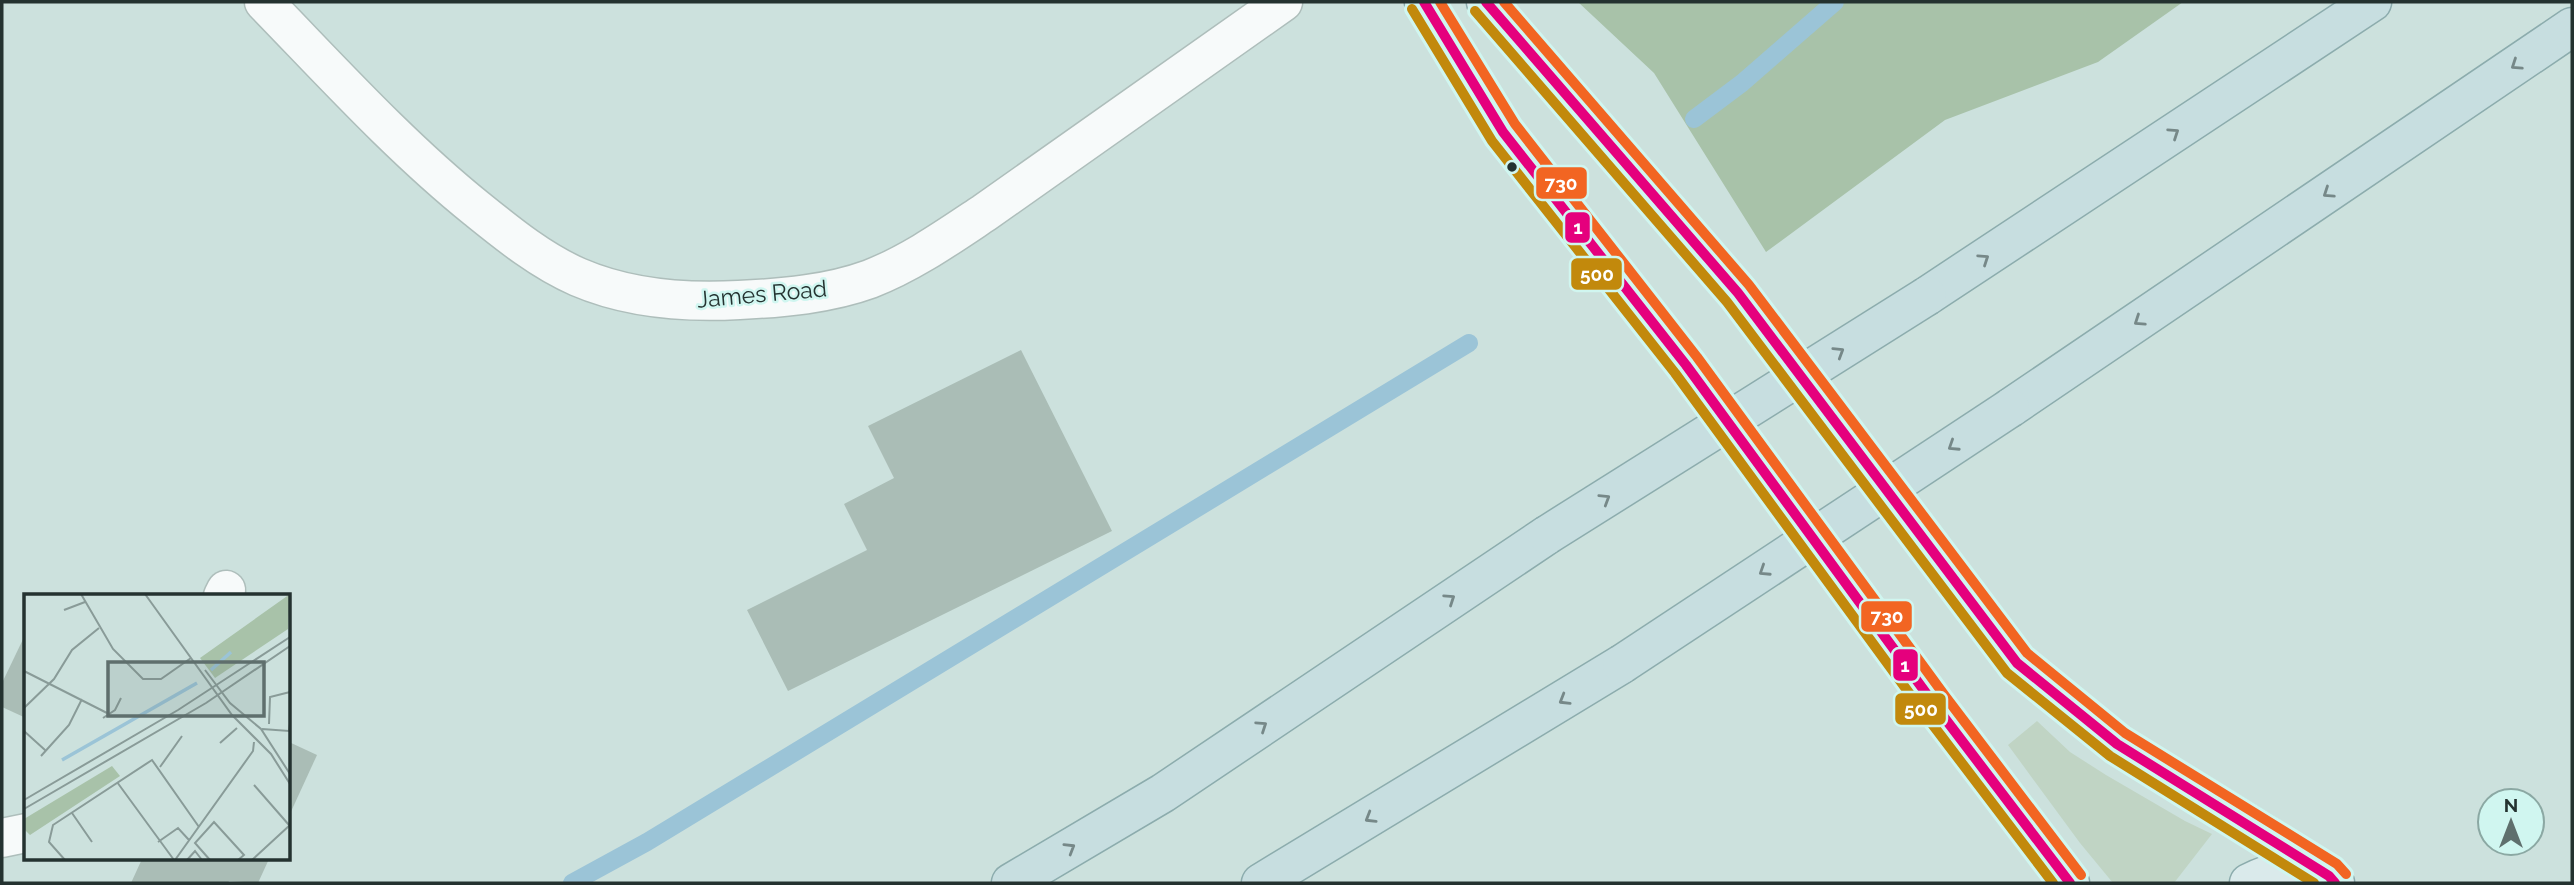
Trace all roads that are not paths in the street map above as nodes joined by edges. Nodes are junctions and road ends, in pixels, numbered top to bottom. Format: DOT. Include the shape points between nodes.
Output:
graph roads {
  1 [pos="264,2"];
  2 [pos="1283,2"];
  3 [pos="1423,2"];
  4 [pos="1486,2"];
  5 [pos="2372,2"];
  6 [pos="2572,27"];
  7 [pos="24,833"];
  8 [pos="2,838"];
  9 [pos="2328,877"];
  10 [pos="1011,883"];
  11 [pos="1261,883"];
  12 [pos="2070,883"];
  13 [pos="2249,883"];
  1 -- 2 [label="street, James Road" via="448,185 513,239 578,277 631,294 693,302 801,295 870,279 904,262 962,228"];
  3 -- 12 [label="main road" via="1503,132 1686,365"];
  4 -- 9 [label="main road" via="1738,293 2017,663 2117,744"];
  10 -- 5 [label="highway, one-way, bridge" via="1163,793 1547,535 1927,296"];
  6 -- 11 [label="highway, one-way, bridge" via="1622,664"];
  7 -- 8 [label="street"];
  9 -- 13 [label="main road" via="2294,869"];
}
